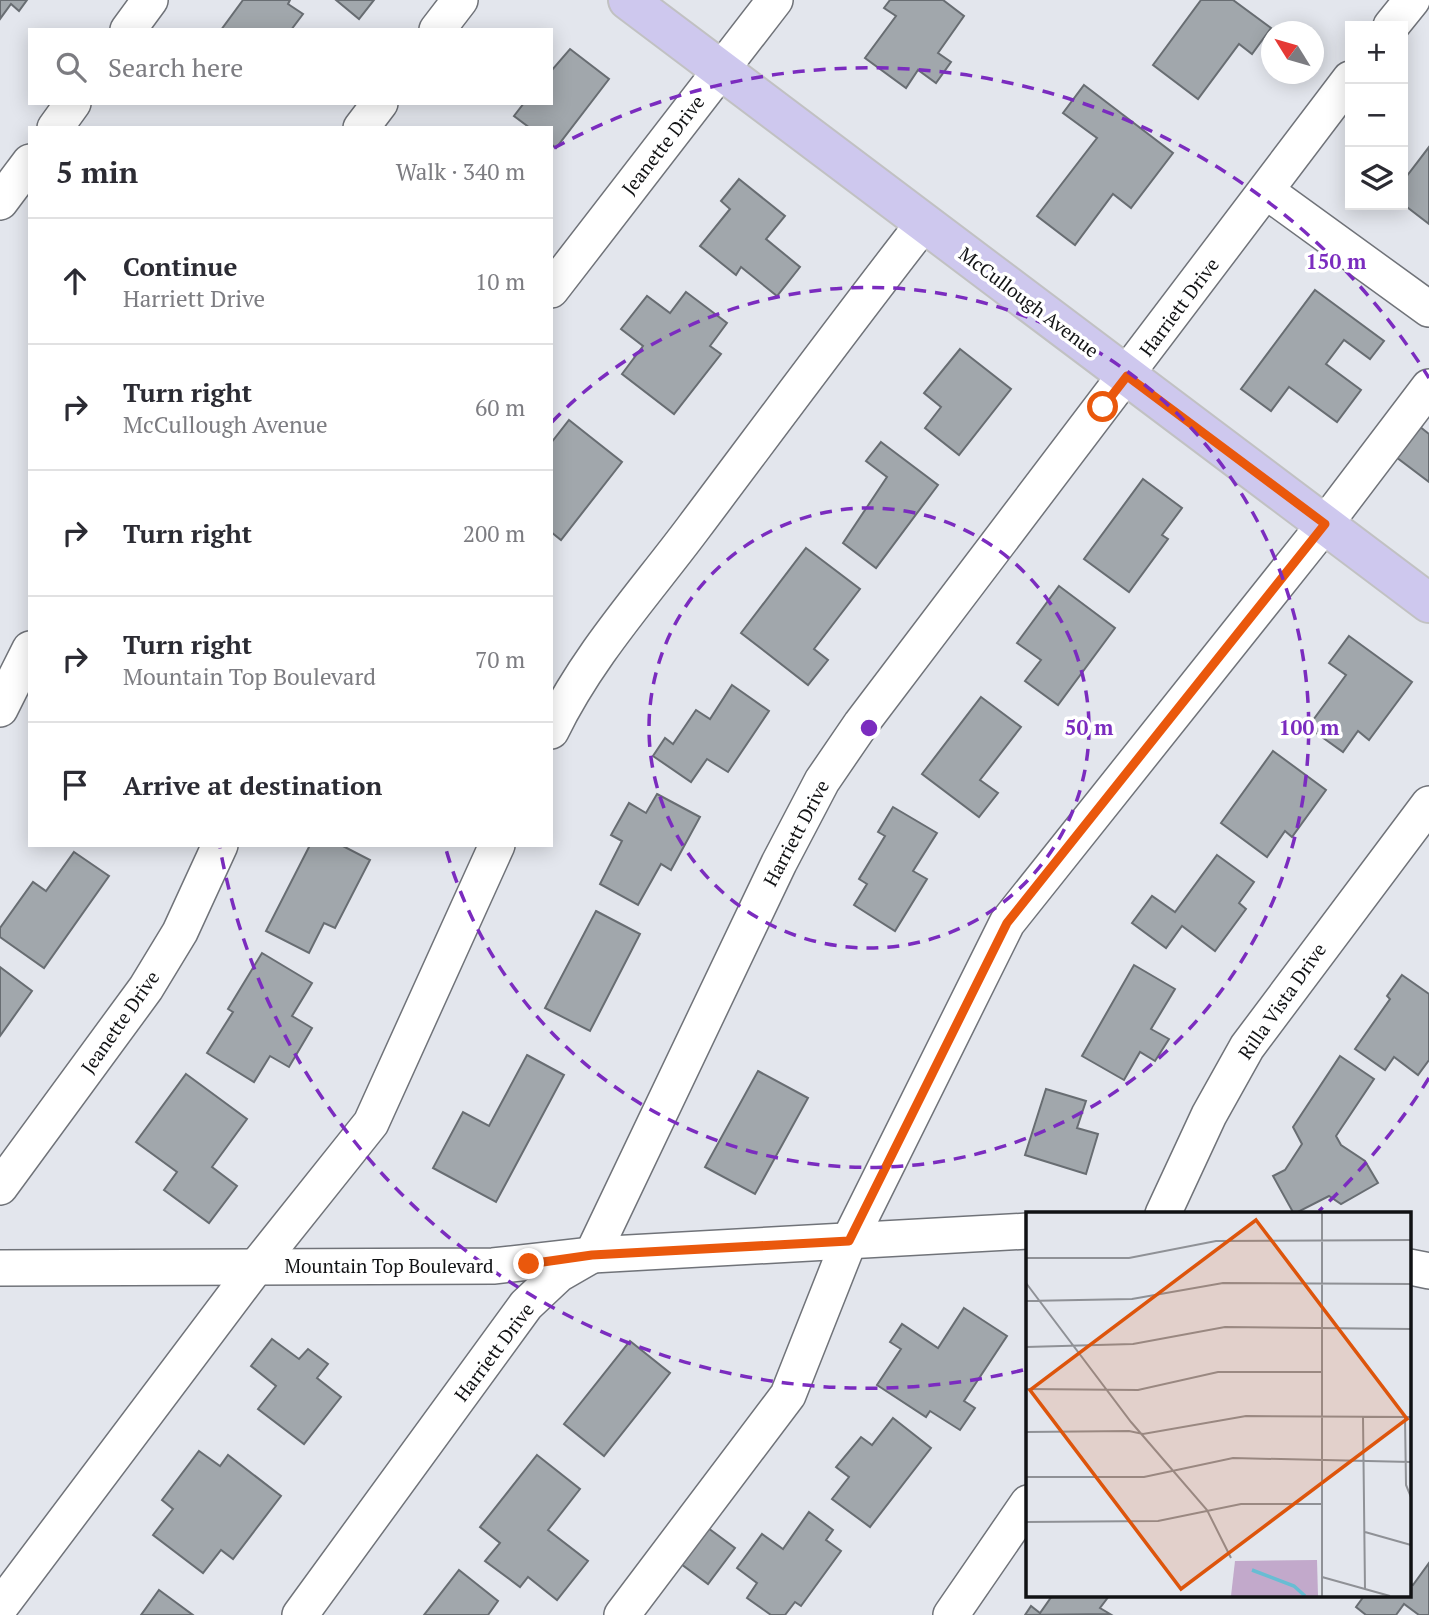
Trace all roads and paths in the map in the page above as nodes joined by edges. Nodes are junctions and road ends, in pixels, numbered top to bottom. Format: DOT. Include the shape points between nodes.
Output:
graph roads {
  1 [pos="150,0"];
  2 [pos="460,0"];
  3 [pos="628,0"];
  4 [pos="775,0"];
  5 [pos="1412,0"];
  6 [pos="1429,13"];
  7 [pos="1395,21"];
  8 [pos="129,28"];
  9 [pos="439,28"];
  10 [pos="721,70"];
  11 [pos="1346,84"];
  12 [pos="72,105"];
  13 [pos="378,105"];
  14 [pos="56,126"];
  15 [pos="363,126"];
  16 [pos="28,165"];
  17 [pos="1266,191"];
  18 [pos="0,202"];
  19 [pos="924,223"];
  20 [pos="553,287"];
  21 [pos="1429,309"];
  22 [pos="1127,376"];
  23 [pos="1429,387"];
  24 [pos="1325,524"];
  25 [pos="1429,603"];
  26 [pos="28,653"];
  27 [pos="0,709"];
  28 [pos="553,727"];
  29 [pos="1429,804"];
  30 [pos="219,847"];
  31 [pos="495,847"];
  32 [pos="0,1187"];
  33 [pos="1164,1212"];
  34 [pos="1026,1231"];
  35 [pos="849,1241"];
  36 [pos="592,1255"];
  37 [pos="256,1267"];
  38 [pos="0,1268"];
  39 [pos="1026,1506"];
  40 [pos="0,1607"];
  41 [pos="300,1615"];
  42 [pos="622,1615"];
  43 [pos="951,1615"];
  1 -- 8 [label="street"];
  2 -- 9 [label="street"];
  3 -- 10 [label="main road, McCullough Avenue"];
  4 -- 10 [label="street, Jeanette Drive"];
  5 -- 6 [label="street"];
  5 -- 7 [label="street"];
  10 -- 19 [label="main road, McCullough Avenue"];
  10 -- 20 [label="street, Jeanette Drive"];
  11 -- 17 [label="street, Harriett Drive"];
  12 -- 14 [label="street"];
  13 -- 15 [label="street"];
  16 -- 18 [label="street"];
  17 -- 21 [label="street"];
  17 -- 22 [label="street, Harriett Drive"];
  19 -- 22 [label="main road, McCullough Avenue"];
  19 -- 28 [label="street" via="618,621"];
  22 -- 24 [label="main road, McCullough Avenue"];
  22 -- 36 [label="street, Harriett Drive" via="822,781"];
  23 -- 24 [label="street"];
  24 -- 25 [label="main road, McCullough Avenue"];
  24 -- 35 [label="street" via="1007,923"];
  26 -- 27 [label="street"];
  29 -- 33 [label="street, Rilla Vista Drive" via="1247,1047"];
  30 -- 32 [label="street, Jeanette Drive" via="180,932 146,988"];
  31 -- 37 [label="street" via="371,1123"];
  34 -- 35 [label="street, Mountain Top Boulevard"];
  35 -- 36 [label="street, Mountain Top Boulevard"];
  35 -- 42 [label="street" via="788,1395"];
  36 -- 37 [label="street, Mountain Top Boulevard" via="493,1266"];
  36 -- 41 [label="street, Harriett Drive" via="559,1275 526,1306"];
  37 -- 38 [label="street, Mountain Top Boulevard"];
  37 -- 40 [label="street"];
  39 -- 43 [label="street"];
}
